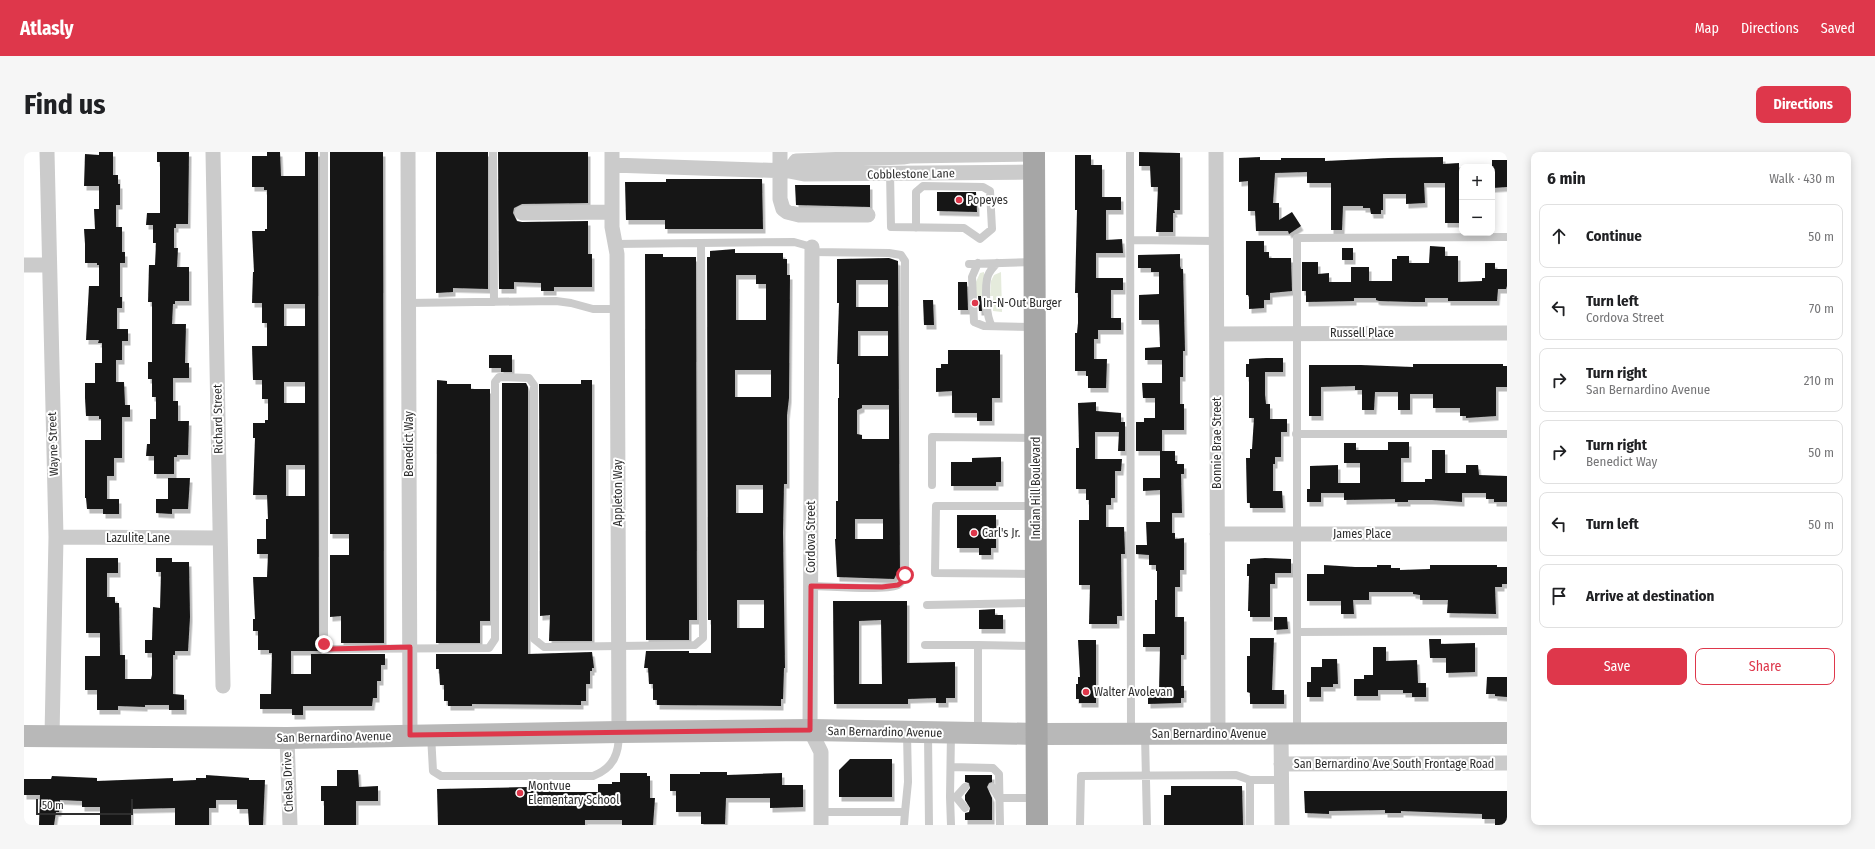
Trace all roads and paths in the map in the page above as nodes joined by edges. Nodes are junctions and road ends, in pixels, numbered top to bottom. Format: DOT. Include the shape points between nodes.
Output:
graph roads {
  1 [pos="46,152"];
  2 [pos="213,152"];
  3 [pos="324,152"];
  4 [pos="408,152"];
  5 [pos="493,152"];
  6 [pos="780,152"];
  7 [pos="1130,152"];
  8 [pos="1216,152"];
  9 [pos="957,154"];
  10 [pos="612,158"];
  11 [pos="890,158"];
  12 [pos="1034,159"];
  13 [pos="785,171"];
  14 [pos="890,173"];
  15 [pos="612,212"];
  16 [pos="522,213"];
  17 [pos="868,215"];
  18 [pos="916,228"];
  19 [pos="1507,237"];
  20 [pos="1130,240"];
  21 [pos="1216,241"];
  22 [pos="701,243"];
  23 [pos="616,249"];
  24 [pos="812,249"];
  25 [pos="1035,262"];
  26 [pos="997,263"];
  27 [pos="24,265"];
  28 [pos="48,265"];
  29 [pos="494,302"];
  30 [pos="408,303"];
  31 [pos="618,309"];
  32 [pos="992,326"];
  33 [pos="1035,327"];
  34 [pos="1296,333"];
  35 [pos="1507,333"];
  36 [pos="1217,334"];
  37 [pos="1296,434"];
  38 [pos="1507,434"];
  39 [pos="1036,438"];
  40 [pos="932,485"];
  41 [pos="1036,506"];
  42 [pos="1217,534"];
  43 [pos="1297,534"];
  44 [pos="1507,534"];
  45 [pos="56,538"];
  46 [pos="220,538"];
  47 [pos="1037,574"];
  48 [pos="811,586"];
  49 [pos="1037,603"];
  50 [pos="927,605"];
  51 [pos="1507,631"];
  52 [pos="1297,632"];
  53 [pos="925,645"];
  54 [pos="978,645"];
  55 [pos="619,646"];
  56 [pos="1037,646"];
  57 [pos="410,647"];
  58 [pos="223,686"];
  59 [pos="810,730"];
  60 [pos="619,732"];
  61 [pos="918,732"];
  62 [pos="951,732"];
  63 [pos="978,733"];
  64 [pos="1289,733"];
  65 [pos="1507,733"];
  66 [pos="1038,734"];
  67 [pos="1138,734"];
  68 [pos="1218,734"];
  69 [pos="420,735"];
  70 [pos="24,736"];
  71 [pos="52,736"];
  72 [pos="287,738"];
  73 [pos="1507,763"];
  74 [pos="1282,764"];
  75 [pos="951,768"];
  76 [pos="1146,776"];
  77 [pos="1250,780"];
  78 [pos="1282,780"];
  79 [pos="965,787"];
  80 [pos="992,787"];
  81 [pos="953,797"];
  82 [pos="999,798"];
  83 [pos="1038,798"];
  84 [pos="966,808"];
  85 [pos="993,808"];
  86 [pos="905,812"];
  87 [pos="821,819"];
  88 [pos="290,825"];
  89 [pos="904,825"];
  90 [pos="929,825"];
  91 [pos="951,825"];
  92 [pos="1000,825"];
  93 [pos="1037,825"];
  94 [pos="1080,825"];
  95 [pos="1147,825"];
  96 [pos="1250,825"];
  97 [pos="1282,825"];
  1 -- 28 [label="street, Wayne Street"];
  2 -- 46 [label="street, Richard Street"];
  3 -- 57 [label="lane" via="324,644 329,649"];
  4 -- 30 [label="street, Benedict Way"];
  5 -- 29 [label="lane"];
  6 -- 13 [label="street"];
  7 -- 20 [label="lane"];
  8 -- 21 [label="street, Bonnie Brae Street"];
  9 -- 11 [label="street, Cobblestone Lane"];
  9 -- 12 [label="street, Cobblestone Lane"];
  10 -- 13 [label="street, Cobblestone Lane"];
  10 -- 15 [label="street, Appleton Way"];
  11 -- 13 [label="street, Cobblestone Lane" via="796,161"];
  11 -- 14 [label="lane"];
  12 -- 14 [label="street, Cobblestone Lane"];
  12 -- 25 [label="main road, Indian Hill Boulevard"];
  13 -- 14 [label="street, Cobblestone Lane" via="804,174"];
  13 -- 17 [label="street" via="780,199 787,212 799,216"];
  14 -- 18 [label="lane" via="890,227"];
  15 -- 16 [label="street"];
  15 -- 23 [label="street, Appleton Way"];
  18 -- 18 [label="lane" via="964,228 980,238 992,229 990,191 983,187 923,186 916,192"];
  19 -- 34 [label="lane" via="1297,238"];
  20 -- 21 [label="lane"];
  20 -- 67 [label="lane"];
  21 -- 36 [label="street, Bonnie Brae Street"];
  22 -- 23 [label="lane"];
  22 -- 24 [label="lane" via="794,242"];
  22 -- 55 [label="lane" via="703,638 695,645"];
  23 -- 31 [label="street, Appleton Way"];
  24 -- 48 [label="street, Cordova Street"];
  24 -- 48 [label="lane" via="889,253 901,255 905,261 906,511 905,575 902,582 882,587"];
  25 -- 26 [label="lane"];
  25 -- 33 [label="main road, Indian Hill Boulevard"];
  26 -- 32 [label="lane" via="987,279 989,322"];
  26 -- 32 [label="lane" via="973,263 974,322"];
  27 -- 28 [label="street"];
  28 -- 45 [label="street, Wayne Street"];
  29 -- 30 [label="lane"];
  29 -- 31 [label="lane" via="556,301 593,309"];
  30 -- 57 [label="street, Benedict Way"];
  31 -- 55 [label="street, Appleton Way"];
  32 -- 33 [label="lane"];
  33 -- 39 [label="main road, Indian Hill Boulevard"];
  34 -- 35 [label="street, Russell Place"];
  34 -- 36 [label="street, Russell Place"];
  34 -- 37 [label="lane"];
  36 -- 42 [label="street, Bonnie Brae Street"];
  37 -- 38 [label="lane"];
  37 -- 43 [label="lane"];
  39 -- 40 [label="lane" via="932,437"];
  39 -- 41 [label="main road, Indian Hill Boulevard"];
  41 -- 47 [label="main road, Indian Hill Boulevard"];
  41 -- 47 [label="lane" via="936,506 935,573"];
  42 -- 43 [label="street, James Place"];
  42 -- 68 [label="street, Bonnie Brae Street"];
  43 -- 44 [label="street, James Place"];
  43 -- 52 [label="lane"];
  45 -- 46 [label="street, Lazulite Lane"];
  45 -- 71 [label="street, Wayne Street"];
  46 -- 58 [label="street, Richard Street"];
  47 -- 49 [label="main road, Indian Hill Boulevard"];
  48 -- 59 [label="street, Cordova Street"];
  49 -- 50 [label="lane"];
  49 -- 56 [label="main road, Indian Hill Boulevard"];
  51 -- 52 [label="lane"];
  52 -- 64 [label="lane"];
  53 -- 54 [label="lane"];
  54 -- 56 [label="lane"];
  54 -- 63 [label="lane"];
  55 -- 57 [label="lane" via="544,646 534,639 534,385 529,378 499,377 494,382 494,639 489,648"];
  55 -- 60 [label="street, Appleton Way"];
  56 -- 66 [label="main road, Indian Hill Boulevard"];
  57 -- 69 [label="street, Benedict Way"];
  59 -- 60 [label="main road, San Bernardino Avenue"];
  59 -- 61 [label="main road, San Bernardino Avenue"];
  59 -- 87 [label="street, Cordova Street" via="821,752"];
  60 -- 69 [label="main road, San Bernardino Avenue"];
  60 -- 69 [label="lane" via="619,748 608,768 593,776 441,776 433,771"];
  61 -- 62 [label="main road, San Bernardino Avenue"];
  61 -- 86 [label="lane"];
  61 -- 90 [label="lane"];
  62 -- 63 [label="main road, San Bernardino Avenue"];
  62 -- 75 [label="lane"];
  63 -- 66 [label="main road, San Bernardino Avenue"];
  64 -- 65 [label="main road, San Bernardino Avenue"];
  64 -- 68 [label="main road, San Bernardino Avenue"];
  64 -- 74 [label="street"];
  66 -- 67 [label="main road, San Bernardino Avenue"];
  66 -- 83 [label="main road, Indian Hill Boulevard"];
  67 -- 68 [label="main road, San Bernardino Avenue"];
  67 -- 76 [label="lane"];
  69 -- 72 [label="main road, San Bernardino Avenue"];
  70 -- 71 [label="main road, San Bernardino Avenue"];
  71 -- 72 [label="main road, San Bernardino Avenue"];
  72 -- 88 [label="street, Chelsa Drive"];
  73 -- 74 [label="street, San Bernardino Ave South Frontage Road"];
  74 -- 78 [label="street"];
  75 -- 81 [label="lane"];
  75 -- 82 [label="lane" via="994,768 999,774"];
  76 -- 77 [label="lane" via="1236,775"];
  76 -- 94 [label="lane" via="1081,776"];
  76 -- 95 [label="lane"];
  77 -- 78 [label="lane"];
  77 -- 96 [label="lane"];
  78 -- 97 [label="street"];
  79 -- 81 [label="lane"];
  80 -- 82 [label="lane"];
  81 -- 84 [label="lane"];
  81 -- 91 [label="lane"];
  82 -- 83 [label="lane"];
  82 -- 85 [label="lane"];
  82 -- 92 [label="lane"];
  83 -- 93 [label="main road, Indian Hill Boulevard"];
  86 -- 87 [label="lane"];
  86 -- 89 [label="lane"];
}
